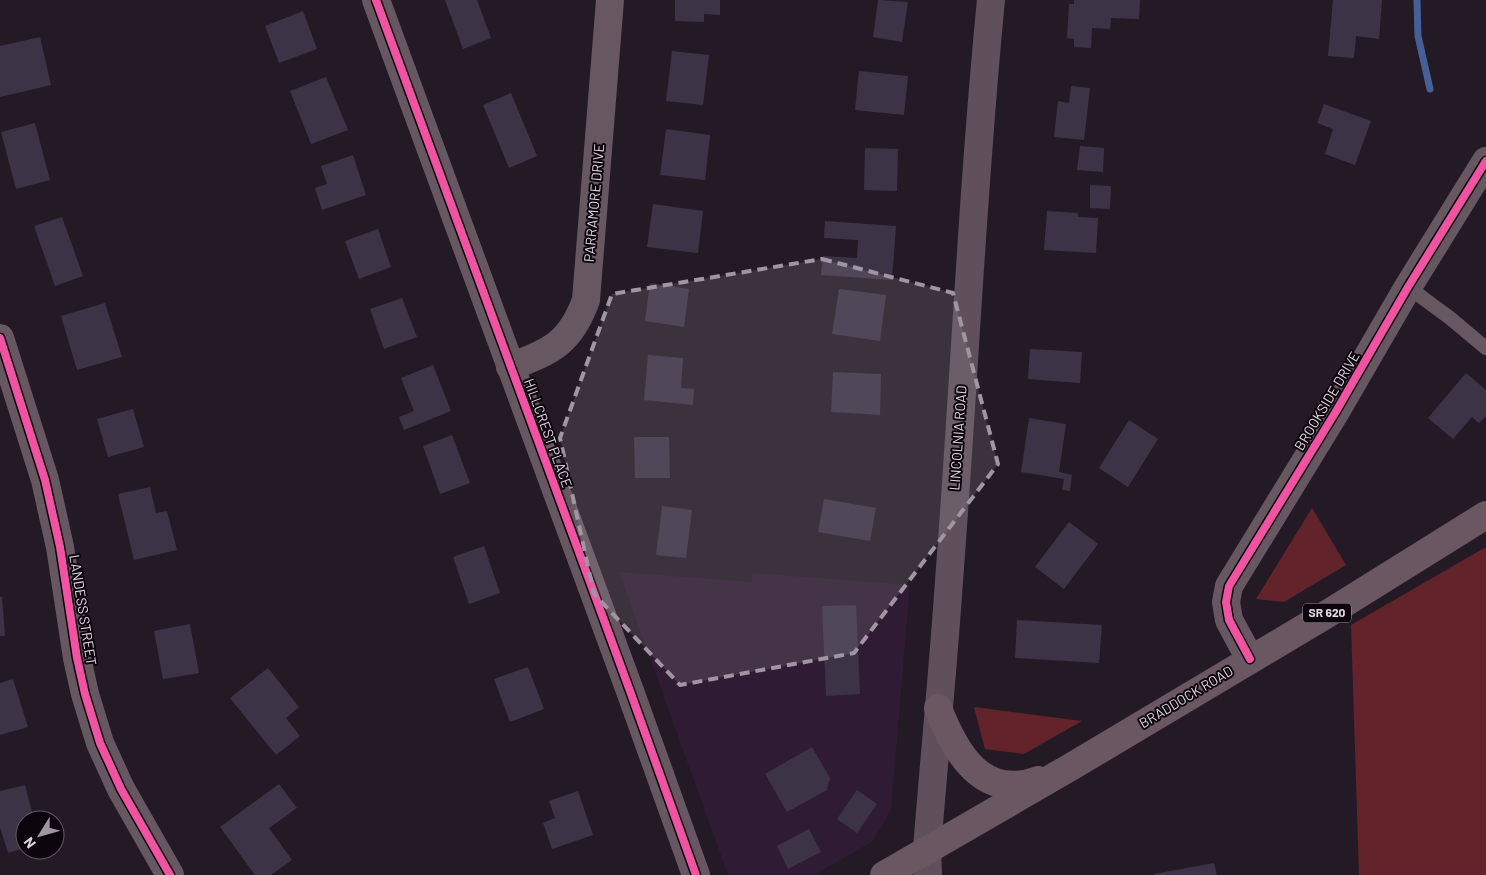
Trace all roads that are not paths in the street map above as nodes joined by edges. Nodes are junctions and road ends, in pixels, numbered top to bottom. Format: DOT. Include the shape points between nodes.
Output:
graph roads {
  1 [pos="376,0"];
  2 [pos="610,0"];
  3 [pos="991,0"];
  4 [pos="1486,161"];
  5 [pos="1408,286"];
  6 [pos="0,338"];
  7 [pos="1486,348"];
  8 [pos="510,367"];
  9 [pos="1486,515"];
  10 [pos="1250,659"];
  11 [pos="938,708"];
  12 [pos="1069,768"];
  13 [pos="928,862"];
  14 [pos="170,875"];
  15 [pos="696,875"];
  16 [pos="884,875"];
  1 -- 8 [label="street, HILLCREST PLACE"];
  2 -- 8 [label="street, PARRAMORE DRIVE" via="586,300 579,320 564,339 545,353"];
  3 -- 11 [label="main road, LINCOLNIA ROAD"];
  4 -- 5 [label="street, BROOKSIDE DRIVE"];
  5 -- 7 [label="lane"];
  5 -- 10 [label="street, BROOKSIDE DRIVE" via="1229,586 1226,602 1229,620"];
  6 -- 14 [label="street, LANDESS STREET" via="44,480 60,547 87,702 120,789"];
  8 -- 15 [label="street, HILLCREST PLACE"];
  9 -- 10 [label="main road, BRADDOCK ROAD / SR 620"];
  10 -- 12 [label="main road, BRADDOCK ROAD / SR 620"];
  11 -- 12 [label="main road" via="947,734 966,763 994,782 1024,785"];
  11 -- 13 [label="main road, LINCOLNIA ROAD"];
  12 -- 13 [label="main road, BRADDOCK ROAD / SR 620"];
  13 -- 16 [label="main road, BRADDOCK ROAD / SR 620"];
}
